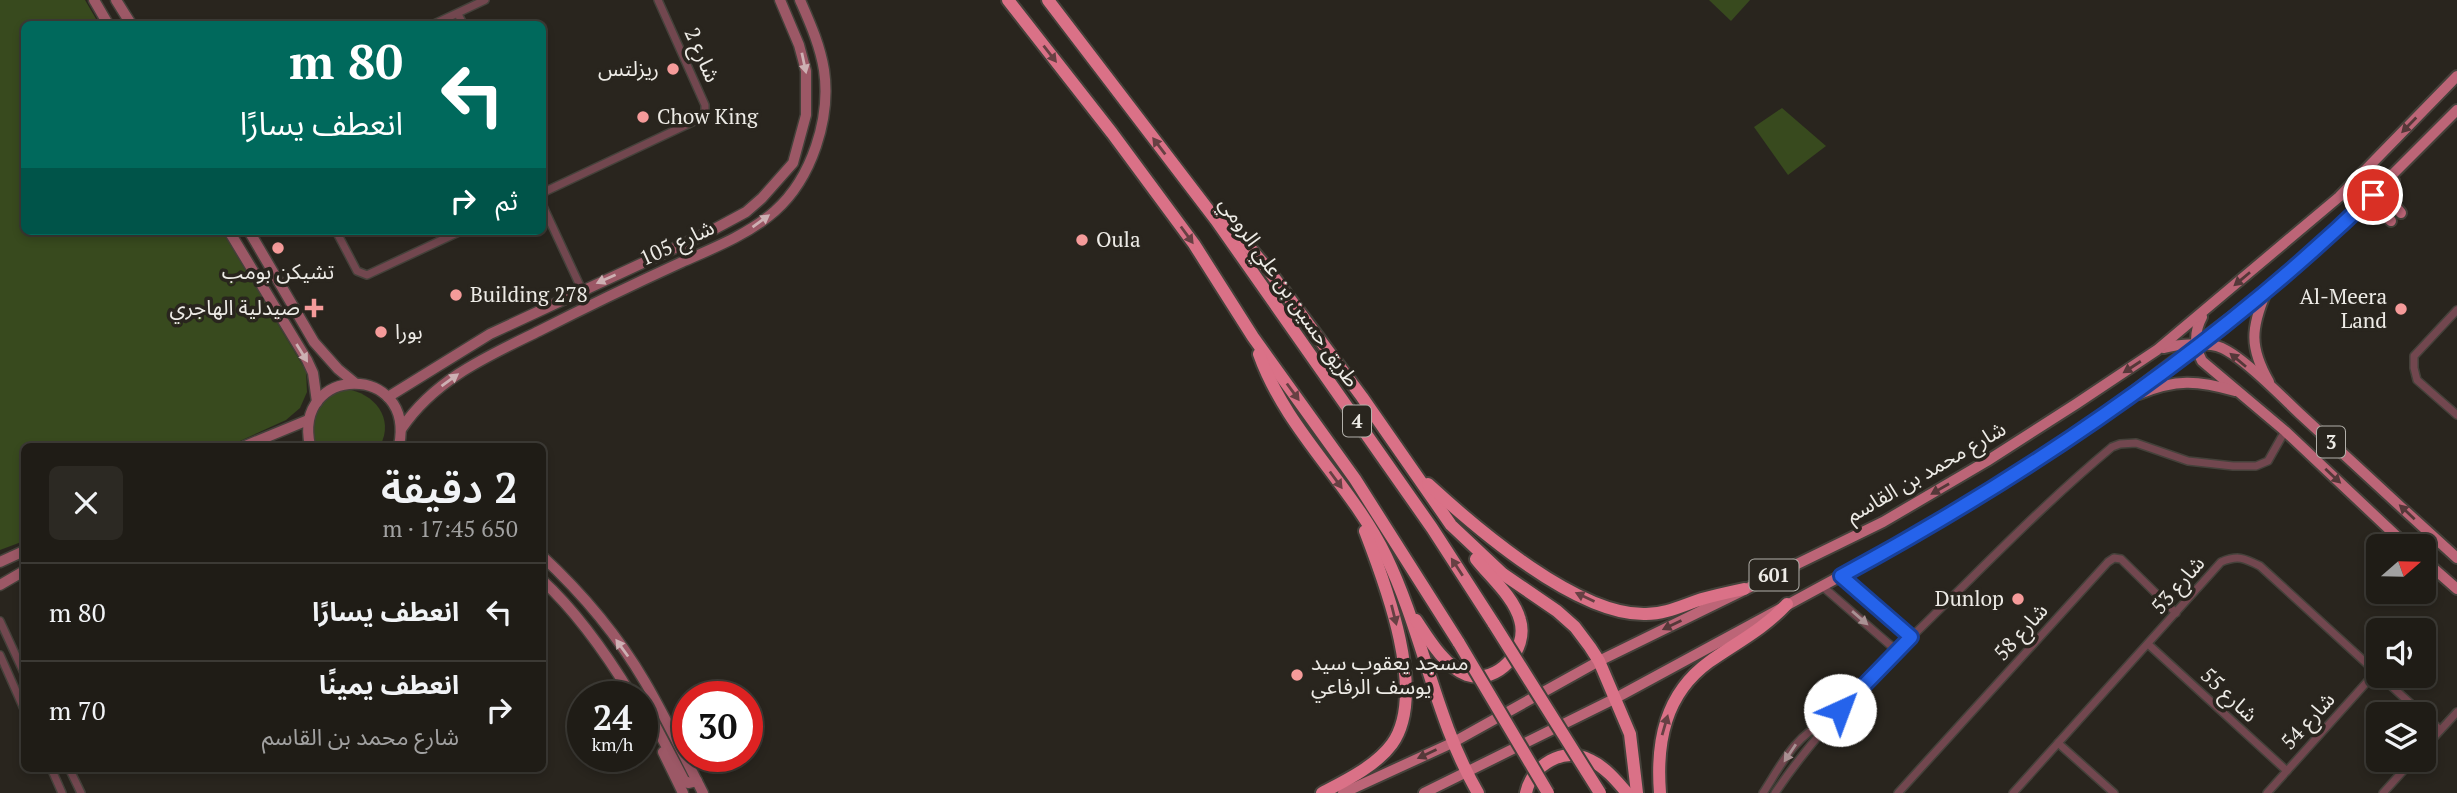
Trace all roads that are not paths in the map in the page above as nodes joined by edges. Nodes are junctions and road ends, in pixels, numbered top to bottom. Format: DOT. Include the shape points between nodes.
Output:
graph roads {
  1 [pos="94,0"];
  2 [pos="117,0"];
  3 [pos="485,0"];
  4 [pos="658,0"];
  5 [pos="780,0"];
  6 [pos="800,0"];
  7 [pos="1008,0"];
  8 [pos="1048,0"];
  9 [pos="458,14"];
  10 [pos="106,21"];
  11 [pos="129,21"];
  12 [pos="441,21"];
  13 [pos="462,21"];
  14 [pos="2457,76"];
  15 [pos="2457,110"];
  16 [pos="2411,158"];
  17 [pos="546,191"];
  18 [pos="2402,212"];
  19 [pos="546,213"];
  20 [pos="1216,220"];
  21 [pos="2391,221"];
  22 [pos="2335,232"];
  23 [pos="708,233"];
  24 [pos="231,235"];
  25 [pos="251,235"];
  26 [pos="338,235"];
  27 [pos="452,235"];
  28 [pos="714,248"];
  29 [pos="582,290"];
  30 [pos="2267,290"];
  31 [pos="2457,310"];
  32 [pos="2205,311"];
  33 [pos="1253,337"];
  34 [pos="2196,346"];
  35 [pos="2157,351"];
  36 [pos="355,383"];
  37 [pos="2272,388"];
  38 [pos="2240,393"];
  39 [pos="388,397"];
  40 [pos="2127,399"];
  41 [pos="317,402"];
  42 [pos="2457,415"];
  43 [pos="308,420"];
  44 [pos="402,428"];
  45 [pos="2285,431"];
  46 [pos="252,443"];
  47 [pos="309,443"];
  48 [pos="400,443"];
  49 [pos="1412,470"];
  50 [pos="1354,505"];
  51 [pos="1451,525"];
  52 [pos="2409,534"];
  53 [pos="2410,534"];
  54 [pos="2436,548"];
  55 [pos="21,552"];
  56 [pos="2457,558"];
  57 [pos="546,560"];
  58 [pos="0,562"];
  59 [pos="2436,571"];
  60 [pos="21,573"];
  61 [pos="1841,576"];
  62 [pos="546,584"];
  63 [pos="0,586"];
  64 [pos="1822,586"];
  65 [pos="1744,589"];
  66 [pos="2457,589"];
  67 [pos="1787,604"];
  68 [pos="1408,608"];
  69 [pos="2176,613"];
  70 [pos="0,621"];
  71 [pos="1911,637"];
  72 [pos="2148,644"];
  73 [pos="14,651"];
  74 [pos="1897,651"];
  75 [pos="1,656"];
  76 [pos="1599,661"];
  77 [pos="2366,665"];
  78 [pos="21,666"];
  79 [pos="623,681"];
  80 [pos="2366,683"];
  81 [pos="2392,688"];
  82 [pos="21,691"];
  83 [pos="1615,699"];
  84 [pos="2408,702"];
  85 [pos="2457,712"];
  86 [pos="1827,723"];
  87 [pos="2436,726"];
  88 [pos="2440,730"];
  89 [pos="658,731"];
  90 [pos="2436,734"];
  91 [pos="1452,743"];
  92 [pos="2059,743"];
  93 [pos="658,745"];
  94 [pos="2287,771"];
  95 [pos="53,772"];
  96 [pos="71,772"];
  97 [pos="2402,772"];
  98 [pos="1466,773"];
  99 [pos="697,781"];
  100 [pos="62,793"];
  101 [pos="81,793"];
  102 [pos="683,793"];
  103 [pos="703,793"];
  104 [pos="1322,793"];
  105 [pos="1343,793"];
  106 [pos="1424,793"];
  107 [pos="1478,793"];
  108 [pos="1526,793"];
  109 [pos="1548,793"];
  110 [pos="1600,793"];
  111 [pos="1627,793"];
  112 [pos="1637,793"];
  113 [pos="1660,793"];
  114 [pos="1763,793"];
  115 [pos="1775,793"];
  116 [pos="1898,793"];
  117 [pos="2013,793"];
  118 [pos="2114,793"];
  119 [pos="2267,793"];
  120 [pos="2383,793"];
  1 -- 10 [label="street"];
  2 -- 11 [label="street"];
  3 -- 9 [label="street"];
  4 -- 17 [label="street, شارع 2" via="705,113"];
  5 -- 23 [label="street, شارع 105, one-way" via="806,71 806,115 793,163 746,212"];
  28 -- 6 [label="street, شارع 105, one-way" via="775,211 810,160 821,127 824,71 818,41"];
  7 -- 33 [label="highway, 4, one-way" via="1181,226"];
  20 -- 8 [label="highway, طريق حسين بن علي الرومي / 4, one-way"];
  9 -- 12 [label="street"];
  9 -- 13 [label="street"];
  14 -- 32 [label="main road, شارع محمد بن القاسم / 601, one-way" via="2339,197"];
  15 -- 16 [label="main road, 601"];
  16 -- 18 [label="main road" via="2388,191 2389,200"];
  16 -- 22 [label="main road, 601"];
  19 -- 29 [label="street"];
  20 -- 49 [label="highway" via="1261,261"];
  110 -- 20 [label="highway, طريق حسين بن علي الرومي / 4, one-way, bridge" via="1432,528"];
  21 -- 22 [label="main road" via="2381,209 2372,207"];
  22 -- 30 [label="main road, 601"];
  23 -- 28 [label="street"];
  23 -- 29 [label="street, شارع 105, one-way"];
  24 -- 41 [label="street, one-way" via="307,360"];
  25 -- 36 [label="street" via="314,342"];
  26 -- 27 [label="street" via="357,271 367,275"];
  44 -- 28 [label="street, شارع 105, one-way" via="429,394 470,366"];
  29 -- 39 [label="street, شارع 105" via="490,334"];
  30 -- 34 [label="main road, 601"];
  30 -- 37 [label="main road" via="2255,319 2253,339"];
  31 -- 42 [label="street" via="2414,356 2414,369 2417,380"];
  32 -- 34 [label="main road" via="2197,326"];
  32 -- 35 [label="main road, شارع محمد بن القاسم / 601"];
  33 -- 50 [label="highway, one-way" via="1281,399"];
  33 -- 109 [label="highway, 4, one-way, bridge" via="1355,479 1460,643"];
  34 -- 35 [label="main road" via="2178,344"];
  37 -- 34 [label="main road, 3, one-way" via="2228,351 2209,344"];
  34 -- 38 [label="main road, 3" via="2202,361"];
  34 -- 40 [label="main road, 601"];
  35 -- 65 [label="main road, شارع محمد بن القاسم / 601, one-way" via="1883,522"];
  36 -- 39 [label="street"];
  36 -- 41 [label="street" via="327,391"];
  53 -- 37 [label="main road, 3, one-way"];
  38 -- 40 [label="main road" via="2212,384 2179,382"];
  38 -- 45 [label="main road, 3"];
  39 -- 44 [label="street"];
  40 -- 61 [label="main road, 601" via="1920,533"];
  41 -- 43 [label="street"];
  43 -- 46 [label="street"];
  43 -- 47 [label="street"];
  44 -- 48 [label="street"];
  45 -- 52 [label="main road, 3, one-way"];
  45 -- 71 [label="street" via="2260,466 2188,461 2136,443 2112,447 2026,523"];
  49 -- 51 [label="highway"];
  65 -- 49 [label="highway, one-way" via="1657,614 1610,608 1541,574"];
  50 -- 68 [label="highway" via="1385,554"];
  50 -- 104 [label="highway, one-way" via="1393,613 1402,656 1405,708 1399,732 1386,751"];
  51 -- 68 [label="highway" via="1514,605 1521,621 1515,656 1486,676 1468,675 1453,667"];
  51 -- 76 [label="highway" via="1503,574 1566,619"];
  54 -- 56 [label="main road, 3"];
  55 -- 58 [label="street"];
  99 -- 57 [label="street, one-way" via="628,655"];
  59 -- 66 [label="main road"];
  60 -- 63 [label="street"];
  61 -- 64 [label="main road, 601"];
  61 -- 71 [label="street"];
  62 -- 79 [label="street" via="583,625"];
  64 -- 67 [label="main road, 601"];
  64 -- 74 [label="street, one-way"];
  65 -- 76 [label="main road, شارع محمد بن القاسم / 601, one-way"];
  67 -- 83 [label="main road, 601"];
  113 -- 67 [label="highway, one-way" via="1660,745 1677,696 1700,669 1755,634"];
  68 -- 91 [label="highway"];
  69 -- 72 [label="street, شارع 53"];
  69 -- 77 [label="street, شارع 53" via="2221,562 2241,556 2260,566"];
  69 -- 116 [label="street, شارع 58" via="2121,559 2114,558"];
  70 -- 73 [label="street"];
  71 -- 74 [label="street"];
  72 -- 92 [label="street, شارع 53"];
  72 -- 94 [label="street, شارع 55"];
  73 -- 75 [label="street"];
  73 -- 78 [label="street"];
  74 -- 86 [label="street"];
  75 -- 82 [label="street"];
  76 -- 83 [label="highway"];
  76 -- 91 [label="main road, شارع محمد بن القاسم / 601"];
  80 -- 94 [label="street, شارع 54"];
  81 -- 84 [label="street, شارع 53"];
  83 -- 98 [label="main road, 601"];
  83 -- 112 [label="highway" via="1630,734"];
  85 -- 88 [label="street"];
  86 -- 114 [label="street, one-way" via="1799,739"];
  86 -- 115 [label="street"];
  87 -- 88 [label="street, شارع 53"];
  88 -- 90 [label="street"];
  89 -- 99 [label="street" via="684,780"];
  91 -- 98 [label="highway"];
  91 -- 105 [label="main road, شارع محمد بن القاسم / 601, one-way"];
  92 -- 117 [label="street, شارع 53"];
  92 -- 118 [label="street"];
  93 -- 102 [label="street"];
  94 -- 119 [label="street, شارع 54"];
  95 -- 100 [label="street"];
  96 -- 101 [label="street"];
  97 -- 120 [label="street"];
  98 -- 106 [label="main road, 601"];
  98 -- 107 [label="highway"];
  99 -- 103 [label="street"];
  108 -- 111 [label="highway" via="1533,775 1544,764 1573,755 1601,766"];
}
